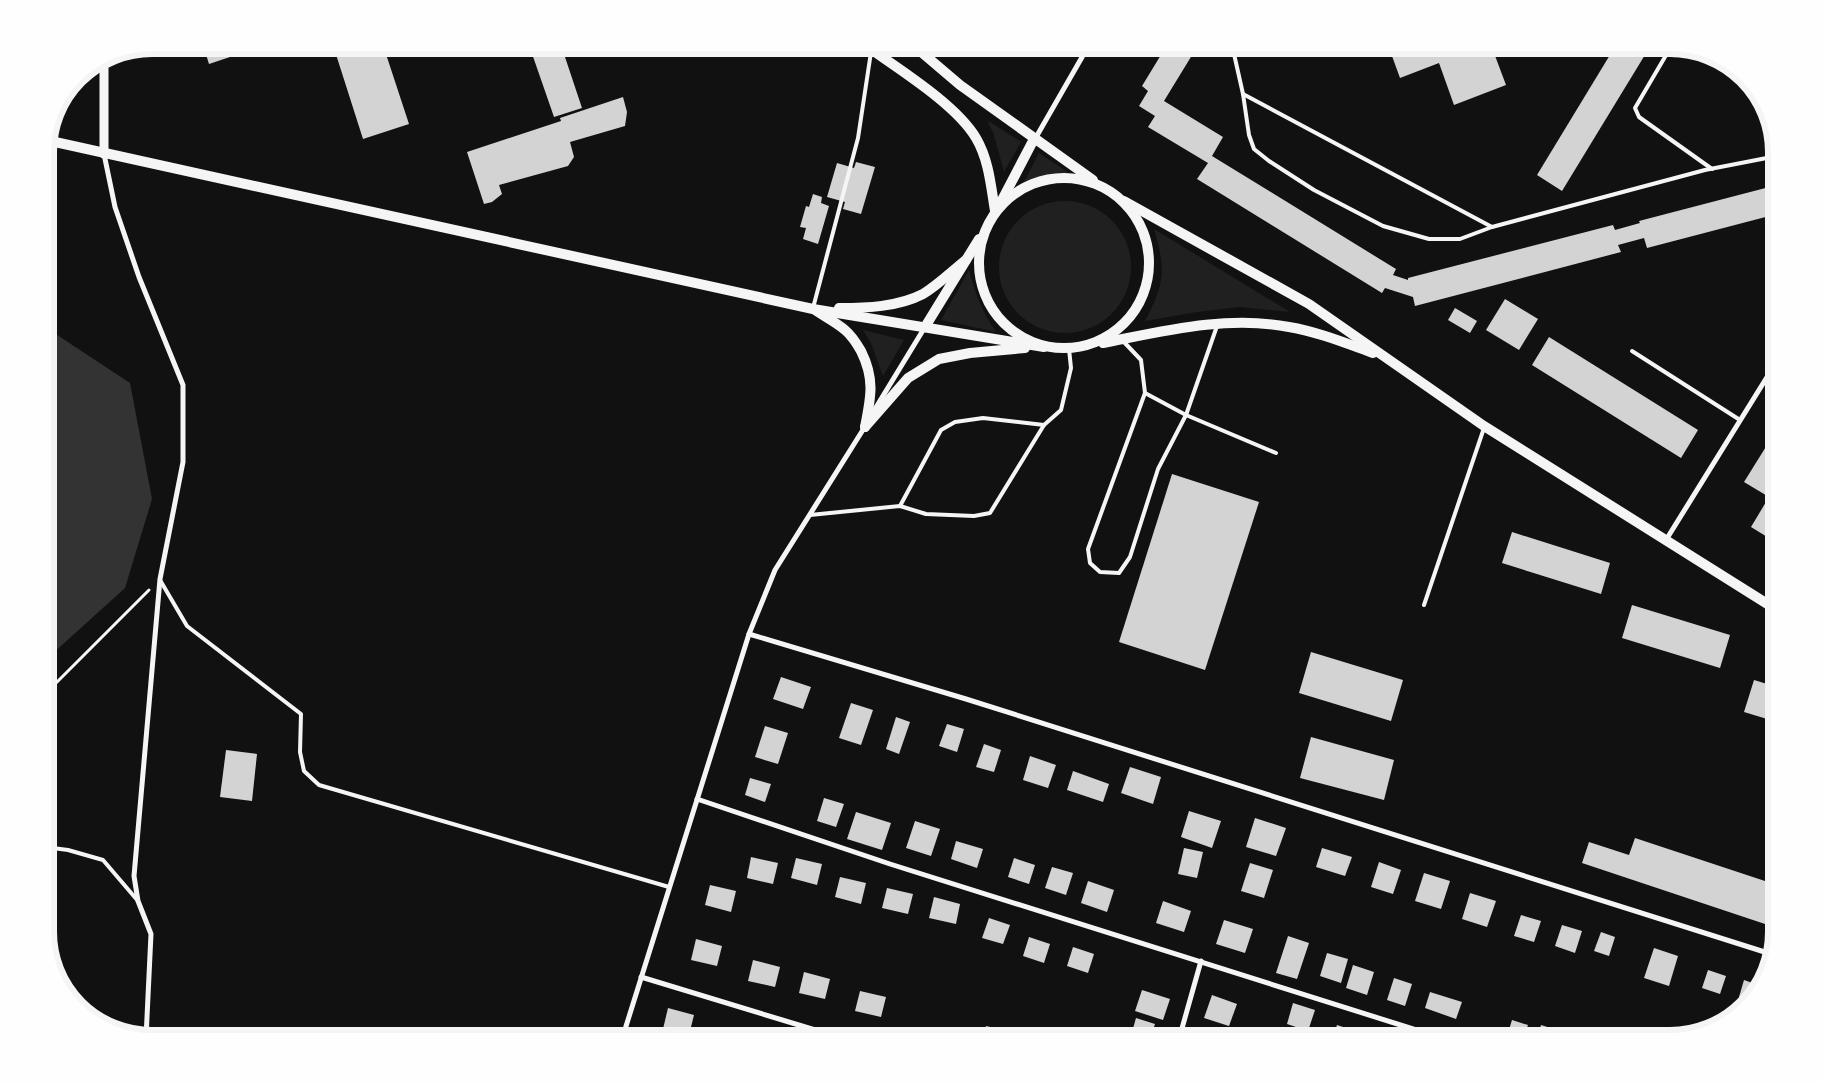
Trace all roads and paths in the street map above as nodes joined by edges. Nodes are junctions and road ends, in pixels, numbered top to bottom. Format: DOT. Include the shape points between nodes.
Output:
graph roads {
  1 [pos="867,54"];
  2 [pos="878,54"];
  3 [pos="924,54"];
  4 [pos="1085,54"];
  5 [pos="1234,54"];
  6 [pos="1667,54"];
  7 [pos="104,66"];
  8 [pos="1243,94"];
  9 [pos="1034,139"];
  10 [pos="54,142"];
  11 [pos="104,154"];
  12 [pos="1768,158"];
  13 [pos="1712,169"];
  14 [pos="1102,186"];
  15 [pos="1124,201"];
  16 [pos="996,212"];
  17 [pos="987,226"];
  18 [pos="1492,228"];
  19 [pos="966,260"];
  20 [pos="812,309"];
  21 [pos="1218,324"];
  22 [pos="925,327"];
  23 [pos="1121,340"];
  24 [pos="1089,346"];
  25 [pos="1044,347"];
  26 [pos="1069,349"];
  27 [pos="1632,351"];
  28 [pos="1385,358"];
  29 [pos="1768,375"];
  30 [pos="1145,393"];
  31 [pos="1186,415"];
  32 [pos="1740,420"];
  33 [pos="1044,425"];
  34 [pos="1484,426"];
  35 [pos="865,427"];
  36 [pos="1276,454"];
  37 [pos="900,506"];
  38 [pos="810,515"];
  39 [pos="1666,540"];
  40 [pos="160,579"];
  41 [pos="1768,604"];
  42 [pos="1424,605"];
  43 [pos="749,634"];
  44 [pos="54,685"];
  45 [pos="697,798"];
  46 [pos="54,848"];
  47 [pos="669,887"];
  48 [pos="138,901"];
  49 [pos="1766,952"];
  50 [pos="1201,961"];
  51 [pos="641,977"];
  52 [pos="146,1030"];
  53 [pos="625,1030"];
  54 [pos="815,1030"];
  55 [pos="1181,1030"];
  56 [pos="1417,1030"];
  1 -- 20 [label="lane" via="858,138"];
  2 -- 16 [label="main road" via="951,108 976,138 989,172"];
  3 -- 9 [label="main road"];
  4 -- 9 [label="street"];
  5 -- 8 [label="lane"];
  6 -- 13 [label="lane" via="1636,111 1642,119"];
  7 -- 11 [label="street"];
  8 -- 18 [label="lane"];
  8 -- 18 [label="lane" via="1254,149 1314,190 1382,226 1429,240 1460,239"];
  9 -- 14 [label="main road"];
  9 -- 16 [label="main road"];
  10 -- 11 [label="main road"];
  11 -- 20 [label="main road"];
  11 -- 40 [label="street" via="115,207 139,277 183,385 183,462"];
  12 -- 13 [label="lane"];
  13 -- 18 [label="lane"];
  14 -- 15 [label="main road"];
  14 -- 16 [label="main road" via="1079,178 1040,181 1012,195"];
  15 -- 24 [label="main road" via="1139,222 1148,246 1150,271 1144,296 1130,318 1112,335"];
  15 -- 28 [label="main road" via="1310,304"];
  16 -- 17 [label="main road"];
  17 -- 19 [label="main road"];
  17 -- 25 [label="main road" via="979,250 979,276 986,300 1000,321 1020,337"];
  19 -- 20 [label="main road" via="923,294 903,302 865,308"];
  19 -- 22 [label="main road"];
  20 -- 22 [label="main road"];
  20 -- 35 [label="main road" via="846,330 858,344 867,364 871,394"];
  21 -- 23 [label="main road"];
  21 -- 28 [label="main road" via="1240,322 1289,326"];
  21 -- 31 [label="lane"];
  22 -- 25 [label="main road"];
  22 -- 35 [label="street"];
  23 -- 24 [label="main road"];
  23 -- 30 [label="lane" via="1141,360"];
  24 -- 26 [label="main road"];
  25 -- 26 [label="main road"];
  25 -- 35 [label="main road" via="939,359 908,378"];
  26 -- 33 [label="lane" via="1071,368 1061,410"];
  27 -- 32 [label="lane"];
  28 -- 34 [label="main road"];
  29 -- 32 [label="street"];
  30 -- 31 [label="lane"];
  30 -- 31 [label="lane" via="1088,549 1090,562 1100,572 1119,572 1130,556 1158,469"];
  31 -- 36 [label="lane"];
  32 -- 39 [label="street"];
  33 -- 37 [label="lane" via="983,418 955,422 941,430"];
  33 -- 37 [label="lane" via="990,513 974,516 926,514"];
  34 -- 39 [label="main road"];
  34 -- 42 [label="lane"];
  35 -- 38 [label="street"];
  37 -- 38 [label="lane"];
  38 -- 43 [label="street" via="775,570"];
  39 -- 41 [label="main road"];
  40 -- 44 [label="path"];
  40 -- 47 [label="lane" via="188,626 301,714 300,752 304,771 319,785"];
  40 -- 48 [label="street" via="134,876"];
  43 -- 45 [label="street"];
  43 -- 49 [label="street" via="966,699"];
  45 -- 47 [label="street"];
  45 -- 50 [label="street" via="890,864"];
  46 -- 48 [label="lane" via="103,860"];
  47 -- 51 [label="street"];
  48 -- 52 [label="street" via="151,934"];
  50 -- 55 [label="street"];
  50 -- 56 [label="street"];
  51 -- 53 [label="street"];
  51 -- 54 [label="street"];
}
